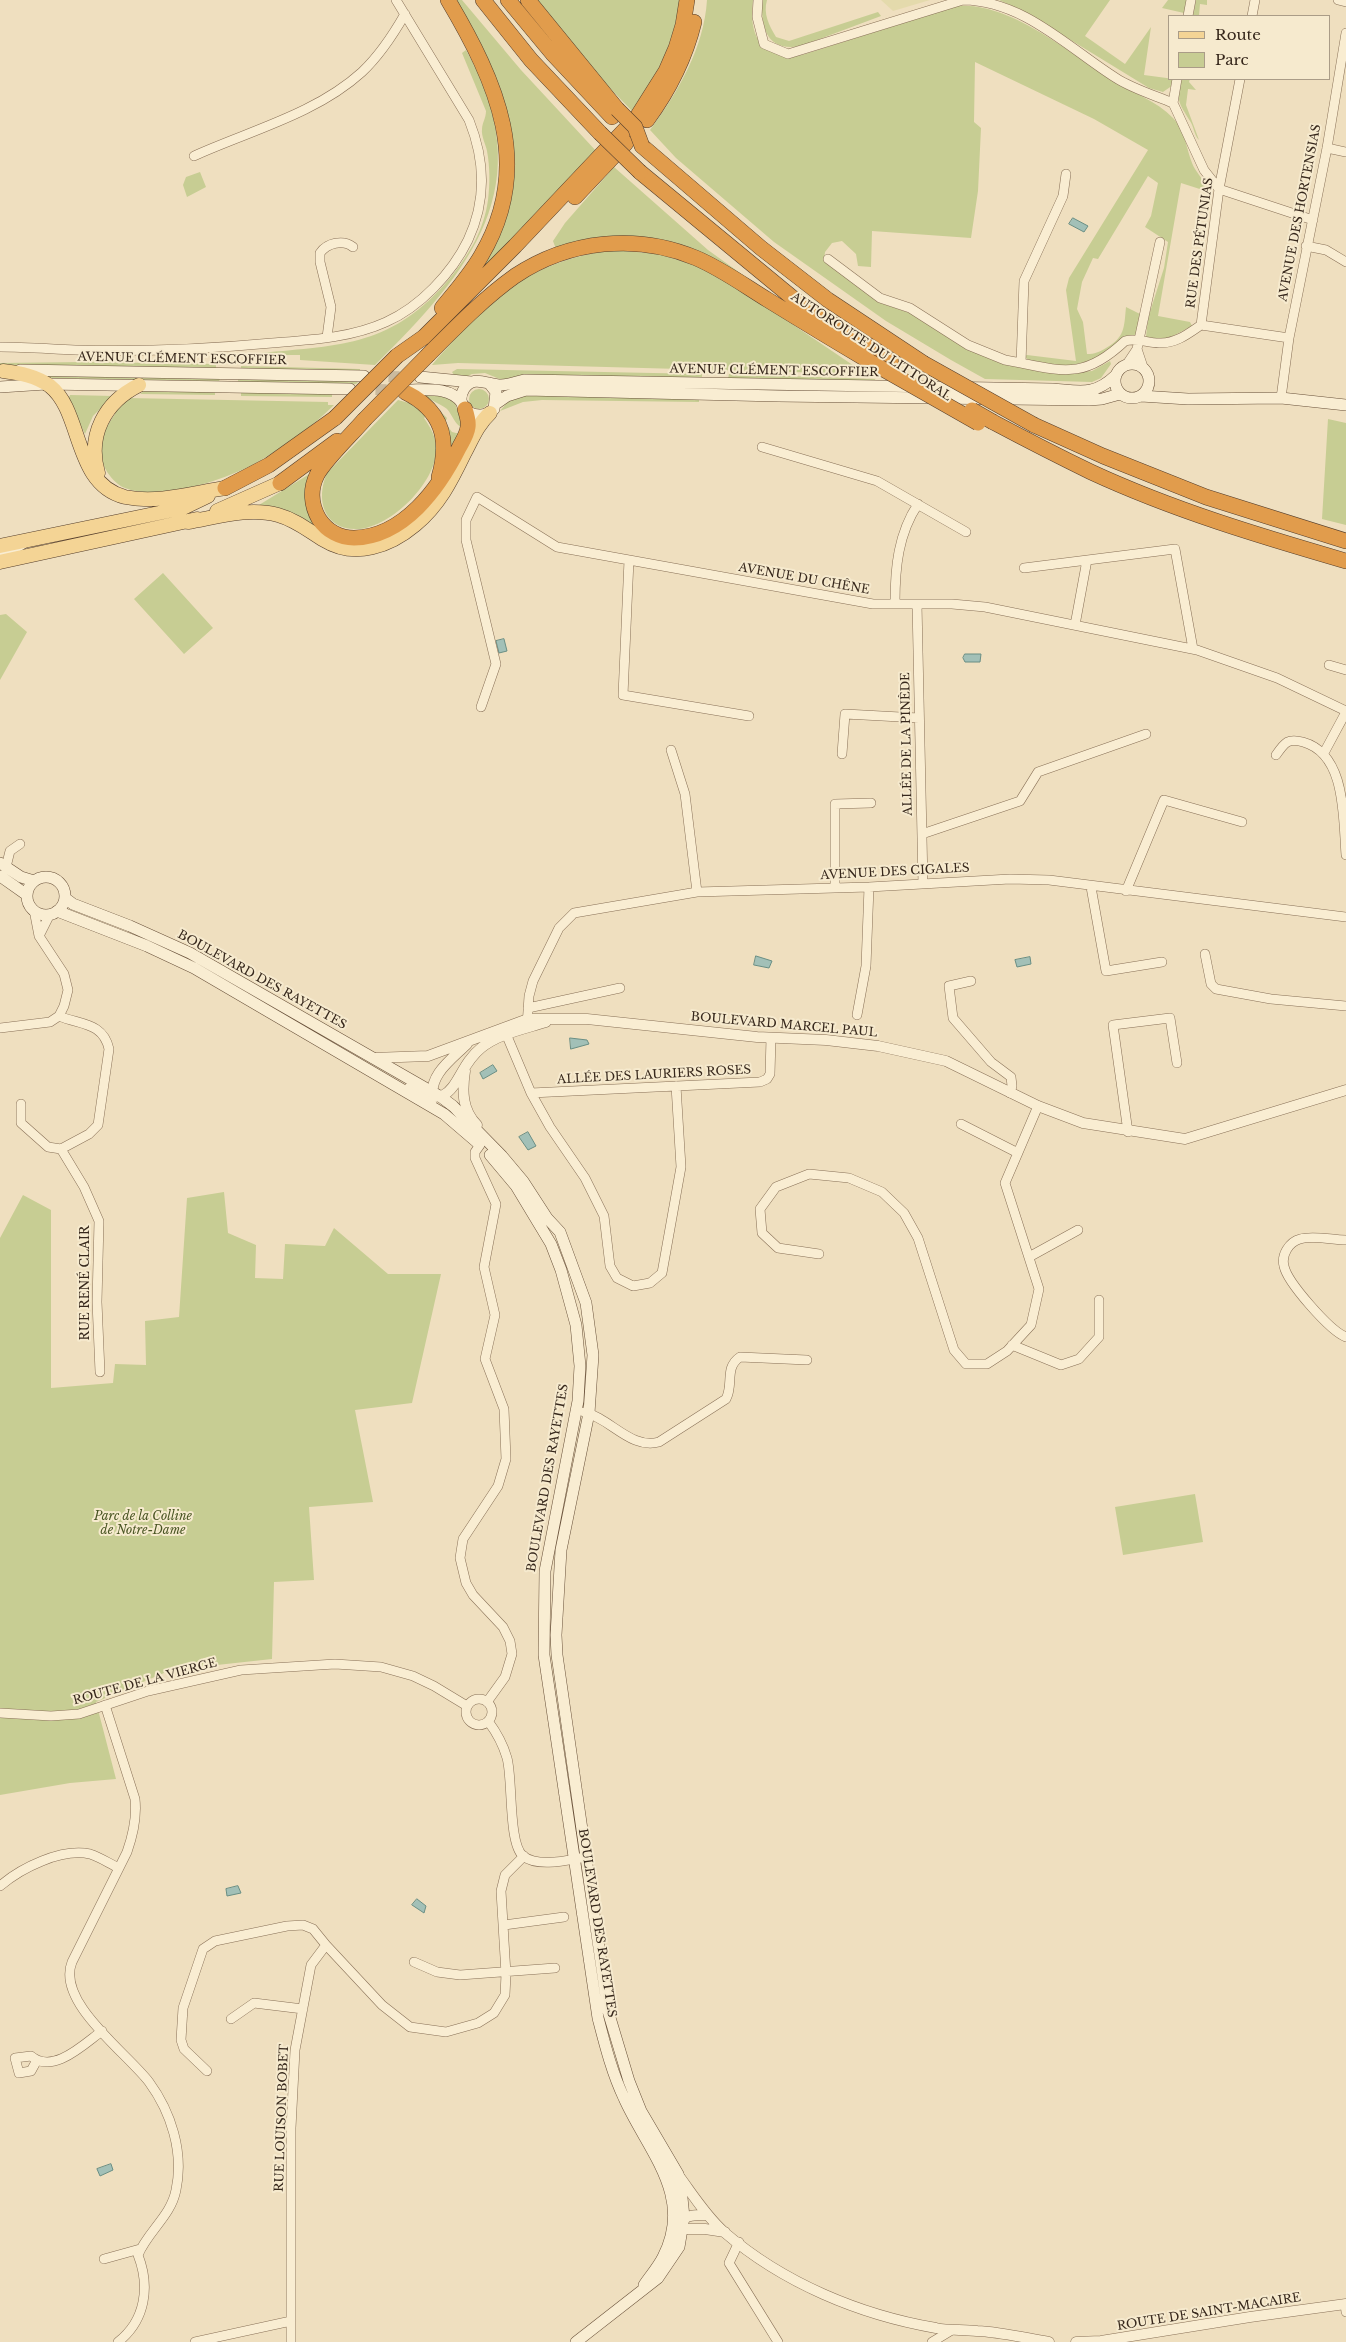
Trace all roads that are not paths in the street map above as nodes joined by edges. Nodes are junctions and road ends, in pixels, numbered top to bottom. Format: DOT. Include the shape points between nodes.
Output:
graph roads {
  1 [pos="396,0"];
  2 [pos="448,0"];
  3 [pos="483,0"];
  4 [pos="508,0"];
  5 [pos="528,0"];
  6 [pos="686,0"];
  7 [pos="696,0"];
  8 [pos="758,0"];
  9 [pos="1191,0"];
  10 [pos="1255,0"];
  11 [pos="1338,0"];
  12 [pos="1346,2"];
  13 [pos="405,14"];
  14 [pos="1188,15"];
  15 [pos="1252,15"];
  16 [pos="1346,33"];
  17 [pos="1177,80"];
  18 [pos="1240,80"];
  19 [pos="1172,103"];
  20 [pos="614,113"];
  21 [pos="1327,148"];
  22 [pos="1346,152"];
  23 [pos="194,156"];
  24 [pos="1066,174"];
  25 [pos="1219,189"];
  26 [pos="1313,220"];
  27 [pos="1160,242"];
  28 [pos="1306,246"];
  29 [pos="353,247"];
  30 [pos="828,259"];
  31 [pos="1346,262"];
  32 [pos="1201,325"];
  33 [pos="327,337"];
  34 [pos="1289,338"];
  35 [pos="442,341"];
  36 [pos="1138,345"];
  37 [pos="0,347"];
  38 [pos="397,356"];
  39 [pos="1021,363"];
  40 [pos="1127,364"];
  41 [pos="1143,367"];
  42 [pos="2,371"];
  43 [pos="364,376"];
  44 [pos="1115,376"];
  45 [pos="420,377"];
  46 [pos="1149,379"];
  47 [pos="471,382"];
  48 [pos="489,383"];
  49 [pos="46,384"];
  50 [pos="139,385"];
  51 [pos="0,387"];
  52 [pos="350,389"];
  53 [pos="406,391"];
  54 [pos="1120,394"];
  55 [pos="1141,396"];
  56 [pos="1173,397"];
  57 [pos="1281,398"];
  58 [pos="1346,405"];
  59 [pos="463,406"];
  60 [pos="494,408"];
  61 [pos="364,420"];
  62 [pos="985,423"];
  63 [pos="762,447"];
  64 [pos="100,481"];
  65 [pos="280,483"];
  66 [pos="225,488"];
  67 [pos="434,488"];
  68 [pos="918,504"];
  69 [pos="188,522"];
  70 [pos="966,532"];
  71 [pos="26,540"];
  72 [pos="1346,541"];
  73 [pos="0,546"];
  74 [pos="0,554"];
  75 [pos="629,560"];
  76 [pos="1087,560"];
  77 [pos="1346,561"];
  78 [pos="0,562"];
  79 [pos="1024,568"];
  80 [pos="895,603"];
  81 [pos="917,604"];
  82 [pos="1076,625"];
  83 [pos="1193,649"];
  84 [pos="1329,666"];
  85 [pos="1346,670"];
  86 [pos="481,707"];
  87 [pos="1346,712"];
  88 [pos="749,716"];
  89 [pos="919,718"];
  90 [pos="1146,734"];
  91 [pos="671,750"];
  92 [pos="1325,751"];
  93 [pos="842,754"];
  94 [pos="1276,754"];
  95 [pos="871,803"];
  96 [pos="1242,822"];
  97 [pos="922,834"];
  98 [pos="20,844"];
  99 [pos="1346,855"];
  100 [pos="2,869"];
  101 [pos="34,881"];
  102 [pos="923,884"];
  103 [pos="1091,886"];
  104 [pos="869,887"];
  105 [pos="835,888"];
  106 [pos="1126,891"];
  107 [pos="697,892"];
  108 [pos="27,895"];
  109 [pos="65,898"];
  110 [pos="34,910"];
  111 [pos="53,912"];
  112 [pos="1346,917"];
  113 [pos="130,926"];
  114 [pos="39,936"];
  115 [pos="124,937"];
  116 [pos="1205,954"];
  117 [pos="1162,962"];
  118 [pos="971,981"];
  119 [pos="620,988"];
  120 [pos="1346,1006"];
  121 [pos="528,1008"];
  122 [pos="59,1016"];
  123 [pos="857,1016"];
  124 [pos="528,1024"];
  125 [pos="0,1028"];
  126 [pos="505,1031"];
  127 [pos="771,1038"];
  128 [pos="472,1040"];
  129 [pos="373,1058"];
  130 [pos="1177,1063"];
  131 [pos="465,1068"];
  132 [pos="376,1074"];
  133 [pos="676,1086"];
  134 [pos="1346,1090"];
  135 [pos="531,1093"];
  136 [pos="1010,1093"];
  137 [pos="435,1096"];
  138 [pos="21,1104"];
  139 [pos="1038,1106"];
  140 [pos="436,1110"];
  141 [pos="960,1124"];
  142 [pos="1128,1132"];
  143 [pos="480,1144"];
  144 [pos="61,1149"];
  145 [pos="1018,1153"];
  146 [pos="1078,1230"];
  147 [pos="560,1232"];
  148 [pos="1346,1240"];
  149 [pos="819,1254"];
  150 [pos="1028,1257"];
  151 [pos="1099,1300"];
  152 [pos="1346,1336"];
  153 [pos="1012,1345"];
  154 [pos="808,1360"];
  155 [pos="100,1372"];
  156 [pos="576,1410"];
  157 [pos="589,1413"];
  158 [pos="487,1702"];
  159 [pos="106,1705"];
  160 [pos="467,1706"];
  161 [pos="0,1713"];
  162 [pos="488,1721"];
  163 [pos="524,1856"];
  164 [pos="579,1858"];
  165 [pos="119,1868"];
  166 [pos="0,1886"];
  167 [pos="564,1916"];
  168 [pos="504,1925"];
  169 [pos="326,1945"];
  170 [pos="414,1962"];
  171 [pos="555,1968"];
  172 [pos="506,1972"];
  173 [pos="303,2009"];
  174 [pos="231,2019"];
  175 [pos="102,2030"];
  176 [pos="36,2060"];
  177 [pos="207,2071"];
  178 [pos="644,2136"];
  179 [pos="678,2174"];
  180 [pos="708,2215"];
  181 [pos="682,2224"];
  182 [pos="725,2232"];
  183 [pos="739,2242"];
  184 [pos="140,2249"];
  185 [pos="104,2259"];
  186 [pos="656,2268"];
  187 [pos="635,2297"];
  188 [pos="1346,2307"];
  189 [pos="291,2321"];
  190 [pos="952,2330"];
  191 [pos="118,2342"];
  192 [pos="196,2342"];
  193 [pos="291,2342"];
  194 [pos="576,2342"];
  195 [pos="778,2342"];
  196 [pos="932,2342"];
  197 [pos="1048,2342"];
  198 [pos="1076,2342"];
  1 -- 13 [label="street"];
  2 -- 38 [label="highway" via="480,58 496,96 505,128 506,177 494,229 481,257 443,308"];
  3 -- 62 [label="highway, AUTOROUTE DU LITTORAL, bridge" via="531,60 640,172 794,299"];
  4 -- 20 [label="highway" via="552,54"];
  5 -- 20 [label="highway"];
  6 -- 38 [label="highway" via="676,48 666,71 637,117 424,338"];
  7 -- 35 [label="highway" via="688,47 659,103 609,163"];
  8 -- 19 [label="street" via="757,17 764,44 788,54 963,0 980,0 1023,14 1118,79"];
  9 -- 14 [label="street"];
  10 -- 15 [label="street"];
  11 -- 12 [label="street"];
  13 -- 23 [label="street" via="380,53 343,87 282,120"];
  13 -- 33 [label="street" via="468,120 477,141 483,172 478,212 464,249 420,300 387,322 365,331"];
  16 -- 21 [label="street, AVENUE DES HORTENSIAS"];
  17 -- 19 [label="street"];
  18 -- 25 [label="street, RUE DES PÉTUNIAS"];
  19 -- 25 [label="street" via="1204,170"];
  20 -- 72 [label="highway, AUTOROUTE DU LITTORAL, bridge" via="635,127 642,146 654,158 828,300 923,363 1034,425 1103,456 1206,497"];
  21 -- 22 [label="street"];
  21 -- 26 [label="street, AVENUE DES HORTENSIAS"];
  24 -- 39 [label="street" via="1063,196 1024,281"];
  25 -- 26 [label="street"];
  25 -- 32 [label="street, RUE DES PÉTUNIAS"];
  26 -- 28 [label="street, AVENUE DES HORTENSIAS"];
  27 -- 36 [label="street"];
  28 -- 31 [label="street" via="1326,250"];
  28 -- 34 [label="street, AVENUE DES HORTENSIAS"];
  29 -- 33 [label="street" via="344,242 327,247 320,253 331,306"];
  30 -- 39 [label="street" via="880,298 910,308 968,346"];
  32 -- 34 [label="street, RUE DES PÉTUNIAS"];
  32 -- 36 [label="street" via="1171,342"];
  33 -- 37 [label="street" via="162,350"];
  34 -- 57 [label="street, AVENUE DES HORTENSIAS"];
  35 -- 61 [label="highway, bridge"];
  35 -- 62 [label="highway, bridge" via="502,286 534,265 590,245 627,243 659,246 697,258 869,361"];
  36 -- 39 [label="street" via="1125,341 1090,367 1068,369"];
  36 -- 40 [label="street"];
  36 -- 41 [label="street"];
  38 -- 66 [label="highway, bridge" via="335,418 269,465"];
  40 -- 41 [label="main road"];
  40 -- 44 [label="main road"];
  41 -- 46 [label="main road"];
  42 -- 43 [label="main road, AVENUE CLÉMENT ESCOFFIER"];
  42 -- 49 [label="main road" via="22,373"];
  44 -- 48 [label="main road, AVENUE CLÉMENT ESCOFFIER" via="1099,389 1086,392 524,380 503,385"];
  44 -- 54 [label="main road" via="1115,387"];
  45 -- 47 [label="main road"];
  46 -- 55 [label="main road"];
  46 -- 56 [label="main road"];
  47 -- 48 [label="main road"];
  47 -- 59 [label="main road" via="463,391"];
  48 -- 60 [label="main road" via="496,392"];
  49 -- 50 [label="main road"];
  49 -- 51 [label="main road"];
  49 -- 64 [label="main road" via="60,399 84,458"];
  50 -- 52 [label="main road"];
  50 -- 64 [label="main road" via="117,400 99,425 94,447"];
  53 -- 59 [label="main road" via="446,391 455,395"];
  53 -- 67 [label="highway" via="430,408 442,431 443,457"];
  54 -- 55 [label="main road" via="1130,399"];
  54 -- 60 [label="main road, AVENUE CLÉMENT ESCOFFIER" via="1089,400 526,390 513,393"];
  55 -- 56 [label="main road"];
  56 -- 57 [label="main road"];
  57 -- 58 [label="main road"];
  59 -- 60 [label="main road" via="468,413 480,416"];
  59 -- 67 [label="highway" via="469,421 468,431"];
  60 -- 69 [label="main road" via="478,426 440,500 415,525 383,545 343,548 325,541 292,520 269,513"];
  61 -- 65 [label="highway"];
  61 -- 67 [label="highway" via="315,480 314,506 327,528 350,538 376,534 402,520"];
  62 -- 77 [label="highway, AUTOROUTE DU LITTORAL" via="1130,488 1258,536"];
  63 -- 68 [label="street" via="877,481"];
  64 -- 66 [label="main road" via="115,493 132,498 164,498"];
  65 -- 69 [label="main road"];
  66 -- 71 [label="main road" via="183,508"];
  68 -- 70 [label="street"];
  68 -- 80 [label="street" via="897,558"];
  69 -- 78 [label="main road"];
  71 -- 73 [label="main road"];
  71 -- 74 [label="main road"];
  75 -- 80 [label="street, AVENUE DU CHÊNE" via="873,604"];
  75 -- 86 [label="street, AVENUE DU CHÊNE" via="557,547 477,497 466,520 466,540 496,664"];
  75 -- 88 [label="street" via="623,695"];
  76 -- 79 [label="street"];
  76 -- 82 [label="street"];
  76 -- 83 [label="street" via="1175,549"];
  80 -- 81 [label="street, AVENUE DU CHÊNE"];
  81 -- 82 [label="street, AVENUE DU CHÊNE" via="985,607"];
  81 -- 89 [label="street, ALLÉE DE LA PINÈDE"];
  82 -- 83 [label="street, AVENUE DU CHÊNE"];
  83 -- 87 [label="street, AVENUE DU CHÊNE" via="1277,678"];
  84 -- 85 [label="street"];
  87 -- 92 [label="street"];
  89 -- 93 [label="street" via="845,714"];
  89 -- 97 [label="street, ALLÉE DE LA PINÈDE"];
  90 -- 97 [label="street" via="1038,772 1020,801"];
  91 -- 107 [label="street" via="685,794"];
  92 -- 94 [label="street" via="1291,739 1285,741"];
  92 -- 99 [label="street" via="1341,778"];
  95 -- 105 [label="street" via="835,804"];
  96 -- 106 [label="street" via="1164,800"];
  97 -- 102 [label="street, ALLÉE DE LA PINÈDE"];
  98 -- 100 [label="street" via="10,851"];
  100 -- 101 [label="main road"];
  100 -- 108 [label="main road"];
  101 -- 108 [label="main road"];
  101 -- 109 [label="main road" via="45,876 56,880 63,888"];
  102 -- 103 [label="street, AVENUE DES CIGALES" via="1010,879"];
  102 -- 104 [label="street, AVENUE DES CIGALES"];
  103 -- 106 [label="street, AVENUE DES CIGALES"];
  103 -- 117 [label="street" via="1106,971"];
  104 -- 105 [label="street, AVENUE DES CIGALES"];
  104 -- 123 [label="street" via="866,966"];
  105 -- 107 [label="street, AVENUE DES CIGALES"];
  106 -- 112 [label="street, AVENUE DES CIGALES"];
  107 -- 121 [label="street, AVENUE DES CIGALES" via="574,913 559,928 540,966"];
  108 -- 110 [label="main road"];
  109 -- 111 [label="main road"];
  109 -- 113 [label="main road, BOULEVARD DES RAYETTES"];
  110 -- 111 [label="main road" via="42,914"];
  110 -- 114 [label="street"];
  111 -- 114 [label="street"];
  111 -- 115 [label="main road, BOULEVARD DES RAYETTES"];
  113 -- 115 [label="main road"];
  113 -- 129 [label="main road, BOULEVARD DES RAYETTES" via="190,953"];
  114 -- 122 [label="street" via="64,974 68,990"];
  115 -- 132 [label="main road, BOULEVARD DES RAYETTES" via="204,973"];
  116 -- 120 [label="street" via="1211,984 1216,989 1271,999"];
  118 -- 136 [label="street" via="948,986 953,1018 991,1062 1011,1077"];
  119 -- 121 [label="street"];
  121 -- 124 [label="street, AVENUE DES CIGALES"];
  122 -- 125 [label="street" via="50,1022"];
  122 -- 144 [label="street" via="98,1029 106,1038 109,1049 98,1125 89,1134"];
  124 -- 126 [label="street, BOULEVARD MARCEL PAUL"];
  124 -- 127 [label="street, BOULEVARD MARCEL PAUL" via="556,1019 628,1022"];
  126 -- 128 [label="street, BOULEVARD MARCEL PAUL"];
  126 -- 131 [label="street, BOULEVARD MARCEL PAUL" via="481,1048"];
  126 -- 135 [label="street"];
  127 -- 133 [label="street, ALLÉE DES LAURIERS ROSES" via="770,1074 767,1079"];
  127 -- 136 [label="street, BOULEVARD MARCEL PAUL" via="878,1046 946,1061"];
  128 -- 129 [label="street, BOULEVARD MARCEL PAUL" via="428,1056"];
  128 -- 137 [label="street, BOULEVARD MARCEL PAUL" via="436,1077"];
  129 -- 137 [label="main road, BOULEVARD DES RAYETTES"];
  130 -- 142 [label="street" via="1170,1018 1114,1025"];
  131 -- 137 [label="street, BOULEVARD MARCEL PAUL" via="450,1091"];
  131 -- 147 [label="street" via="464,1101 472,1120 520,1169"];
  132 -- 137 [label="street, BOULEVARD DES RAYETTES" via="387,1075 417,1092"];
  132 -- 140 [label="main road, BOULEVARD DES RAYETTES"];
  133 -- 135 [label="street, ALLÉE DES LAURIERS ROSES"];
  133 -- 135 [label="street" via="681,1167 662,1273 650,1283 633,1286 617,1278 610,1266 604,1216 585,1178"];
  134 -- 142 [label="street, BOULEVARD MARCEL PAUL" via="1185,1139"];
  136 -- 139 [label="street, BOULEVARD MARCEL PAUL"];
  137 -- 140 [label="street"];
  137 -- 147 [label="main road, BOULEVARD DES RAYETTES" via="453,1106 502,1156"];
  138 -- 144 [label="street" via="21,1123 48,1147"];
  139 -- 142 [label="street, BOULEVARD MARCEL PAUL" via="1083,1123"];
  139 -- 145 [label="street"];
  140 -- 143 [label="main road, BOULEVARD DES RAYETTES"];
  141 -- 145 [label="street"];
  143 -- 156 [label="main road, BOULEVARD DES RAYETTES" via="511,1180 535,1216 561,1270 576,1325 580,1366"];
  143 -- 158 [label="street" via="474,1158 496,1204 484,1267 495,1315 486,1359 504,1409 506,1459 498,1486 463,1539 460,1558 466,1583 502,1627 510,1641 512,1654 505,1677"];
  144 -- 155 [label="street, RUE RENÉ CLAIR" via="99,1221 97,1302"];
  145 -- 150 [label="street" via="1005,1183"];
  146 -- 150 [label="street"];
  147 -- 157 [label="main road, BOULEVARD DES RAYETTES" via="586,1303 593,1355"];
  148 -- 152 [label="street" via="1300,1239 1289,1246 1284,1259 1286,1272 1321,1319"];
  149 -- 153 [label="street" via="778,1248 762,1233 760,1210 776,1187 808,1174 849,1178 882,1192 904,1213 918,1238 954,1350 966,1364 987,1364"];
  150 -- 153 [label="street" via="1039,1290 1030,1326"];
  151 -- 153 [label="street" via="1099,1337 1079,1359 1061,1365"];
  154 -- 157 [label="street" via="740,1357 733,1362 730,1392 726,1399 651,1444 634,1440"];
  156 -- 157 [label="street"];
  156 -- 164 [label="main road, BOULEVARD DES RAYETTES" via="549,1548 543,1607 544,1655"];
  157 -- 164 [label="main road, BOULEVARD DES RAYETTES" via="561,1550 556,1635"];
  158 -- 160 [label="street" via="476,1699"];
  158 -- 162 [label="street" via="492,1713"];
  159 -- 160 [label="street, ROUTE DE LA VIERGE" via="148,1691 241,1670 335,1664 381,1667 413,1676"];
  159 -- 161 [label="street, ROUTE DE LA VIERGE" via="79,1714"];
  159 -- 165 [label="street" via="136,1810 132,1836"];
  160 -- 162 [label="street" via="470,1722 477,1725"];
  162 -- 163 [label="street" via="500,1738 508,1760 515,1836"];
  163 -- 164 [label="street" via="550,1862"];
  163 -- 168 [label="street" via="505,1875 500,1900"];
  164 -- 178 [label="main road, BOULEVARD DES RAYETTES" via="598,2018 609,2060"];
  164 -- 179 [label="main road, BOULEVARD DES RAYETTES" via="616,2038 641,2110"];
  165 -- 166 [label="street" via="92,1855 64,1855 10,1878"];
  165 -- 175 [label="street" via="69,1968 70,1982 81,2008"];
  167 -- 168 [label="street"];
  168 -- 172 [label="street"];
  169 -- 172 [label="street" via="382,2004 410,2026 429,2031 446,2032 472,2025 494,2013 505,1995"];
  169 -- 173 [label="street, RUE LOUISON BOBET" via="311,1965"];
  169 -- 177 [label="street" via="313,1929 303,1925 215,1941 204,1949 183,2008 181,2040 184,2049"];
  170 -- 172 [label="street" via="437,1972 460,1975"];
  171 -- 172 [label="street"];
  173 -- 174 [label="street" via="254,2003"];
  173 -- 189 [label="street, RUE LOUISON BOBET" via="295,2050"];
  175 -- 176 [label="street" via="64,2057 47,2063"];
  175 -- 184 [label="street" via="148,2082 163,2108 179,2159 172,2205"];
  178 -- 181 [label="street" via="664,2159 672,2177"];
  178 -- 186 [label="main road, BOULEVARD DES RAYETTES" via="667,2178 674,2216 671,2236"];
  179 -- 180 [label="street"];
  179 -- 181 [label="main road, BOULEVARD DES RAYETTES" via="682,2188"];
  180 -- 181 [label="street"];
  180 -- 182 [label="street"];
  181 -- 182 [label="street"];
  181 -- 186 [label="street" via="665,2262"];
  181 -- 187 [label="main road, BOULEVARD DES RAYETTES" via="678,2247 669,2264"];
  182 -- 183 [label="street"];
  183 -- 190 [label="street" via="761,2260 807,2287 879,2317"];
  183 -- 195 [label="street" via="729,2263"];
  184 -- 185 [label="street"];
  184 -- 191 [label="street" via="144,2302 138,2322"];
  186 -- 187 [label="main road, BOULEVARD DES RAYETTES"];
  187 -- 194 [label="main road"];
  188 -- 198 [label="street, ROUTE DE SAINT-MACAIRE"];
  189 -- 192 [label="street"];
  189 -- 193 [label="street, RUE LOUISON BOBET"];
  190 -- 196 [label="street"];
  190 -- 197 [label="street"];
}
